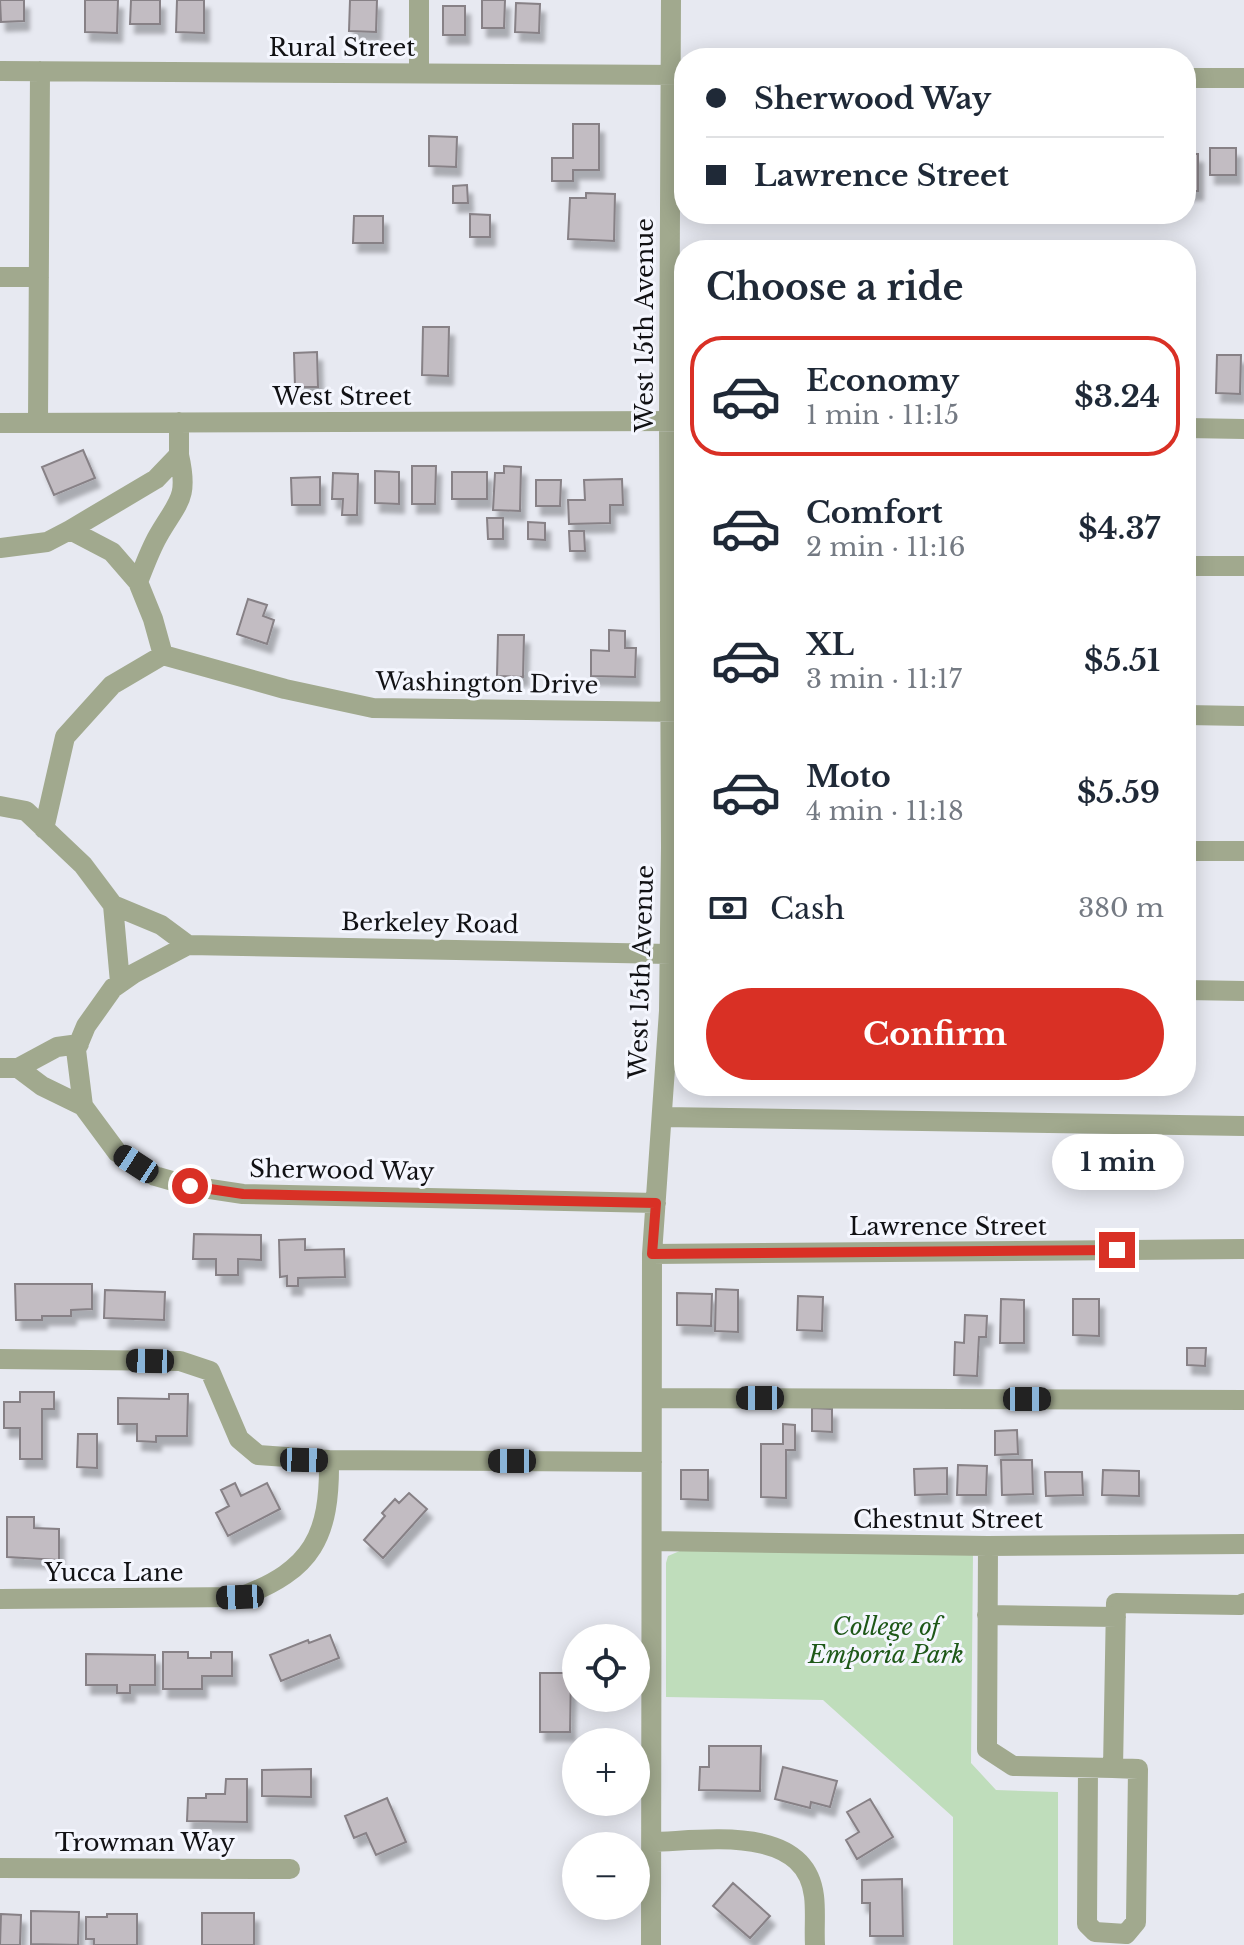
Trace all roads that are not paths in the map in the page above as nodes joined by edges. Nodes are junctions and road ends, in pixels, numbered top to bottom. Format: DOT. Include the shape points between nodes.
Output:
graph roads {
  1 [pos="419,0"];
  2 [pos="671,0"];
  3 [pos="675,48"];
  4 [pos="0,71"];
  5 [pos="40,71"];
  6 [pos="419,73"];
  7 [pos="674,75"];
  8 [pos="1196,78"];
  9 [pos="1244,78"];
  10 [pos="0,277"];
  11 [pos="39,277"];
  12 [pos="674,421"];
  13 [pos="179,422"];
  14 [pos="0,423"];
  15 [pos="38,423"];
  16 [pos="1196,428"];
  17 [pos="1244,429"];
  18 [pos="179,455"];
  19 [pos="70,530"];
  20 [pos="0,548"];
  21 [pos="1196,566"];
  22 [pos="1244,566"];
  23 [pos="138,582"];
  24 [pos="163,655"];
  25 [pos="674,712"];
  26 [pos="1196,715"];
  27 [pos="1244,716"];
  28 [pos="0,806"];
  29 [pos="44,829"];
  30 [pos="1196,851"];
  31 [pos="1244,851"];
  32 [pos="674,900"];
  33 [pos="113,905"];
  34 [pos="188,945"];
  35 [pos="670,954"];
  36 [pos="674,971"];
  37 [pos="120,982"];
  38 [pos="1196,990"];
  39 [pos="1244,991"];
  40 [pos="674,1011"];
  41 [pos="79,1044"];
  42 [pos="9,1068"];
  43 [pos="83,1106"];
  44 [pos="662,1117"];
  45 [pos="1244,1126"];
  46 [pos="656,1203"];
  47 [pos="1244,1249"];
  48 [pos="652,1254"];
  49 [pos="0,1359"];
  50 [pos="652,1398"];
  51 [pos="1244,1400"];
  52 [pos="329,1460"];
  53 [pos="652,1462"];
  54 [pos="652,1541"];
  55 [pos="1244,1544"];
  56 [pos="988,1546"];
  57 [pos="0,1599"];
  58 [pos="1244,1603"];
  59 [pos="987,1615"];
  60 [pos="1116,1617"];
  61 [pos="1088,1768"];
  62 [pos="1113,1768"];
  63 [pos="652,1842"];
  64 [pos="0,1868"];
  65 [pos="290,1869"];
  66 [pos="651,1945"];
  67 [pos="815,1945"];
  1 -- 6 [label="street"];
  2 -- 3 [label="street, West 15th Avenue"];
  4 -- 5 [label="street, Rural Street"];
  5 -- 6 [label="street, Rural Street"];
  5 -- 11 [label="street"];
  6 -- 7 [label="street, Rural Street"];
  8 -- 9 [label="street"];
  10 -- 11 [label="street"];
  11 -- 15 [label="street"];
  12 -- 13 [label="street, West Street"];
  13 -- 15 [label="street, West Street"];
  13 -- 18 [label="street"];
  14 -- 15 [label="street, West Street"];
  16 -- 17 [label="street"];
  18 -- 19 [label="street" via="156,479"];
  18 -- 23 [label="street" via="185,479 181,500 157,536"];
  19 -- 20 [label="street" via="47,542"];
  19 -- 23 [label="street" via="112,552"];
  21 -- 22 [label="street"];
  23 -- 24 [label="street"];
  24 -- 25 [label="street, Washington Drive" via="373,708"];
  24 -- 29 [label="street" via="112,685 65,737"];
  26 -- 27 [label="street"];
  28 -- 29 [label="street" via="26,811"];
  29 -- 33 [label="street" via="83,865"];
  30 -- 31 [label="street"];
  32 -- 35 [label="street, West 15th Avenue"];
  33 -- 34 [label="street" via="161,925"];
  33 -- 37 [label="street"];
  34 -- 35 [label="street, Berkeley Road"];
  34 -- 37 [label="street, Sherwood Way"];
  35 -- 36 [label="street, West 15th Avenue"];
  37 -- 41 [label="street, Sherwood Way" via="86,1026"];
  38 -- 39 [label="street"];
  40 -- 44 [label="street, West 15th Avenue"];
  41 -- 42 [label="street" via="57,1047"];
  41 -- 43 [label="street, Sherwood Way"];
  42 -- 43 [label="street"];
  43 -- 46 [label="street, Sherwood Way" via="117,1152 155,1176 190,1186 243,1194"];
  44 -- 45 [label="street"];
  44 -- 46 [label="street, West 15th Avenue"];
  46 -- 48 [label="street, West 15th Avenue"];
  47 -- 48 [label="street, Lawrence Street"];
  48 -- 50 [label="street, West 15th Avenue"];
  49 -- 52 [label="street" via="180,1361 210,1371 239,1439 258,1455"];
  50 -- 51 [label="street"];
  50 -- 53 [label="street, West 15th Avenue"];
  52 -- 53 [label="street"];
  52 -- 57 [label="street, Yucca Lane" via="320,1535 302,1563 269,1586 240,1597"];
  53 -- 54 [label="street, West 15th Avenue"];
  54 -- 56 [label="street, Chestnut Street"];
  54 -- 63 [label="street, West 15th Avenue"];
  55 -- 56 [label="street, Chestnut Street"];
  56 -- 59 [label="street"];
  58 -- 60 [label="street" via="1116,1603"];
  59 -- 60 [label="street"];
  59 -- 61 [label="street" via="987,1749 1013,1766"];
  60 -- 62 [label="street"];
  61 -- 62 [label="street"];
  61 -- 62 [label="street" via="1087,1924 1095,1932 1126,1934 1136,1922 1138,1769"];
  63 -- 66 [label="street, West 15th Avenue"];
  63 -- 67 [label="street" via="746,1840 776,1846 801,1863 814,1893"];
  64 -- 65 [label="street, Trowman Way"];
}
